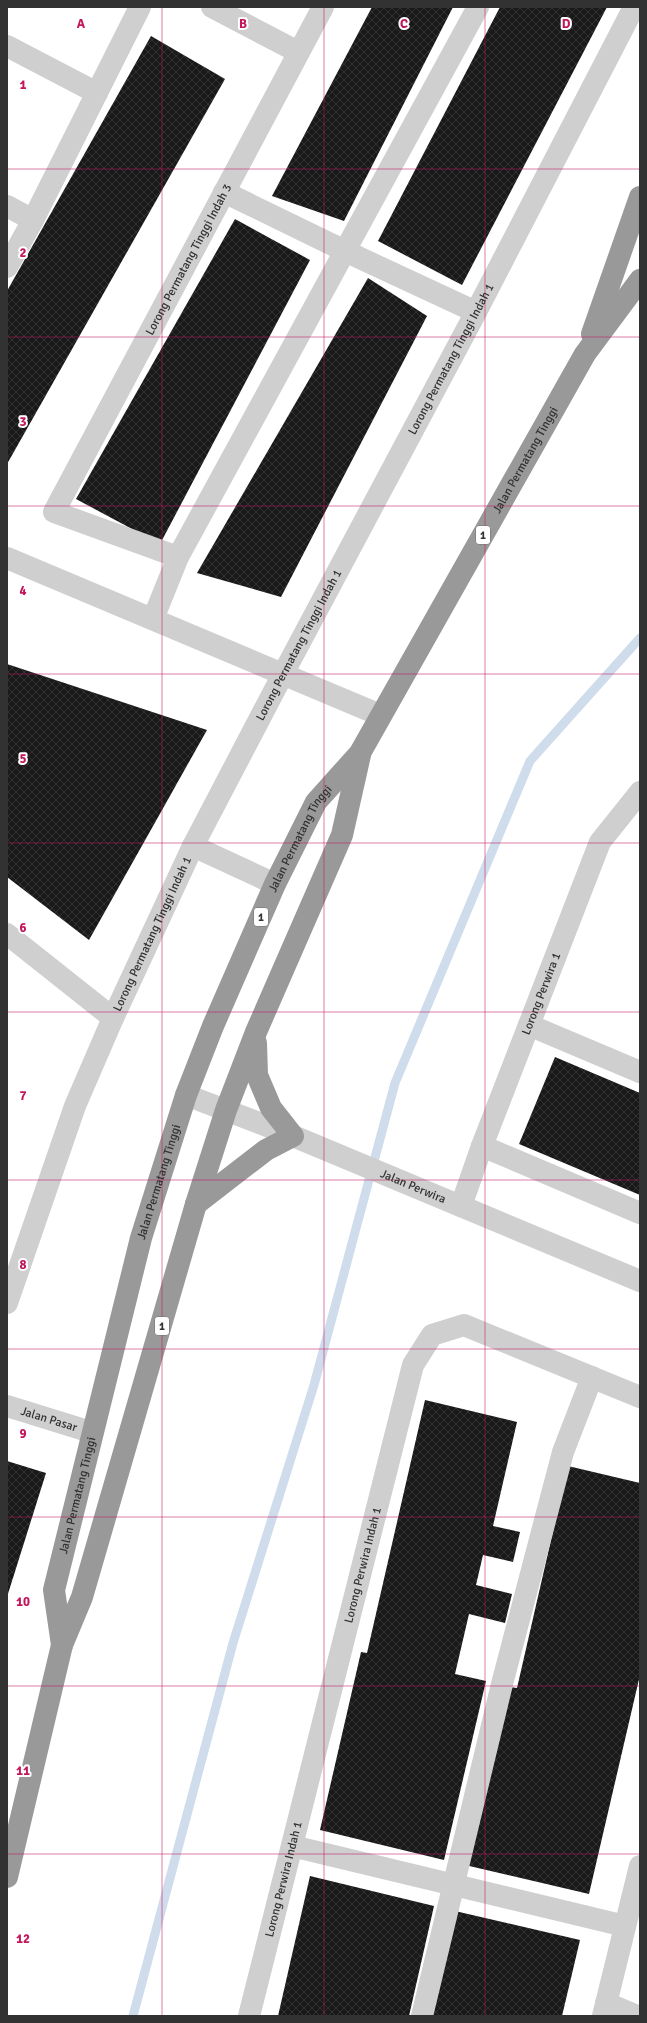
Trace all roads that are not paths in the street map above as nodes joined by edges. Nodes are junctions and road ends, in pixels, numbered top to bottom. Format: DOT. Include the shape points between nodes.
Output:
graph roads {
  1 [pos="140,7"];
  2 [pos="212,7"];
  3 [pos="323,7"];
  4 [pos="478,7"];
  5 [pos="634,7"];
  6 [pos="7,46"];
  7 [pos="298,52"];
  8 [pos="97,93"];
  9 [pos="224,192"];
  10 [pos="640,196"];
  11 [pos="7,206"];
  12 [pos="33,220"];
  13 [pos="345,251"];
  14 [pos="7,267"];
  15 [pos="640,280"];
  16 [pos="476,312"];
  17 [pos="585,354"];
  18 [pos="178,557"];
  19 [pos="7,558"];
  20 [pos="153,619"];
  21 [pos="283,674"];
  22 [pos="380,715"];
  23 [pos="360,753"];
  24 [pos="640,792"];
  25 [pos="193,846"];
  26 [pos="276,884"];
  27 [pos="7,934"];
  28 [pos="113,1018"];
  29 [pos="529,1025"];
  30 [pos="256,1032"];
  31 [pos="640,1072"];
  32 [pos="186,1095"];
  33 [pos="226,1110"];
  34 [pos="293,1136"];
  35 [pos="482,1146"];
  36 [pos="196,1204"];
  37 [pos="461,1206"];
  38 [pos="640,1213"];
  39 [pos="640,1281"];
  40 [pos="7,1304"];
  41 [pos="592,1377"];
  42 [pos="640,1397"];
  43 [pos="7,1406"];
  44 [pos="92,1432"];
  45 [pos="62,1645"];
  46 [pos="292,1846"];
  47 [pos="639,1871"];
  48 [pos="7,1877"];
  49 [pos="454,1885"];
  50 [pos="625,1926"];
  51 [pos="605,2010"];
  52 [pos="249,2016"];
  53 [pos="422,2016"];
  54 [pos="637,2016"];
  1 -- 8 [label="street"];
  2 -- 7 [label="street"];
  3 -- 7 [label="street, Lorong Permatang Tinggi Indah 3"];
  4 -- 13 [label="street"];
  5 -- 16 [label="street, Lorong Permatang Tinggi Indah 1"];
  6 -- 8 [label="street"];
  7 -- 9 [label="street, Lorong Permatang Tinggi Indah 3"];
  8 -- 12 [label="street"];
  9 -- 13 [label="street"];
  9 -- 18 [label="street, Lorong Permatang Tinggi Indah 3" via="54,512"];
  10 -- 17 [label="highway, Jalan Permatang Tinggi / 1"];
  11 -- 12 [label="street"];
  12 -- 14 [label="street"];
  13 -- 16 [label="street"];
  13 -- 18 [label="street"];
  15 -- 17 [label="highway, Jalan Permatang Tinggi / 1"];
  16 -- 21 [label="street, Lorong Permatang Tinggi Indah 1"];
  17 -- 22 [label="highway, Jalan Permatang Tinggi / 1"];
  18 -- 20 [label="street"];
  19 -- 20 [label="street"];
  20 -- 21 [label="street"];
  21 -- 22 [label="street"];
  21 -- 25 [label="street, Lorong Permatang Tinggi Indah 1"];
  22 -- 23 [label="highway, Jalan Permatang Tinggi / 1"];
  23 -- 26 [label="highway, Jalan Permatang Tinggi / 1" via="316,802"];
  23 -- 30 [label="highway, Jalan Permatang Tinggi / 1" via="342,835"];
  24 -- 29 [label="street, Lorong Perwira 1" via="600,842"];
  25 -- 26 [label="street"];
  25 -- 28 [label="street, Lorong Permatang Tinggi Indah 1"];
  26 -- 32 [label="highway, Jalan Permatang Tinggi / 1" via="213,1026"];
  27 -- 28 [label="street"];
  28 -- 40 [label="street, Lorong Permatang Tinggi Indah 1" via="75,1106"];
  29 -- 31 [label="street"];
  29 -- 35 [label="street, Lorong Perwira 1"];
  30 -- 33 [label="highway, Jalan Permatang Tinggi / 1"];
  30 -- 34 [label="highway" via="257,1075 271,1108"];
  32 -- 33 [label="street, Jalan Perwira"];
  32 -- 44 [label="highway, Jalan Permatang Tinggi / 1" via="141,1238"];
  33 -- 34 [label="street, Jalan Perwira"];
  33 -- 36 [label="highway, Jalan Permatang Tinggi / 1"];
  34 -- 36 [label="highway" via="266,1150"];
  34 -- 37 [label="street, Jalan Perwira"];
  35 -- 37 [label="street, Lorong Perwira 1"];
  35 -- 38 [label="street"];
  36 -- 45 [label="highway, Jalan Permatang Tinggi / 1" via="82,1597"];
  37 -- 39 [label="street, Jalan Perwira"];
  41 -- 42 [label="street, Lorong Perwira Indah 1"];
  41 -- 46 [label="street, Lorong Perwira Indah 1" via="464,1324 432,1335 413,1365"];
  41 -- 49 [label="street" via="562,1452 502,1684"];
  43 -- 44 [label="street, Jalan Pasar"];
  44 -- 45 [label="highway, Jalan Permatang Tinggi / 1" via="54,1590"];
  45 -- 48 [label="highway, Jalan Permatang Tinggi / 1"];
  46 -- 49 [label="street"];
  46 -- 52 [label="street, Lorong Perwira Indah 1"];
  47 -- 50 [label="street"];
  49 -- 50 [label="street"];
  49 -- 53 [label="street"];
  50 -- 51 [label="street"];
  51 -- 54 [label="street"];
}
